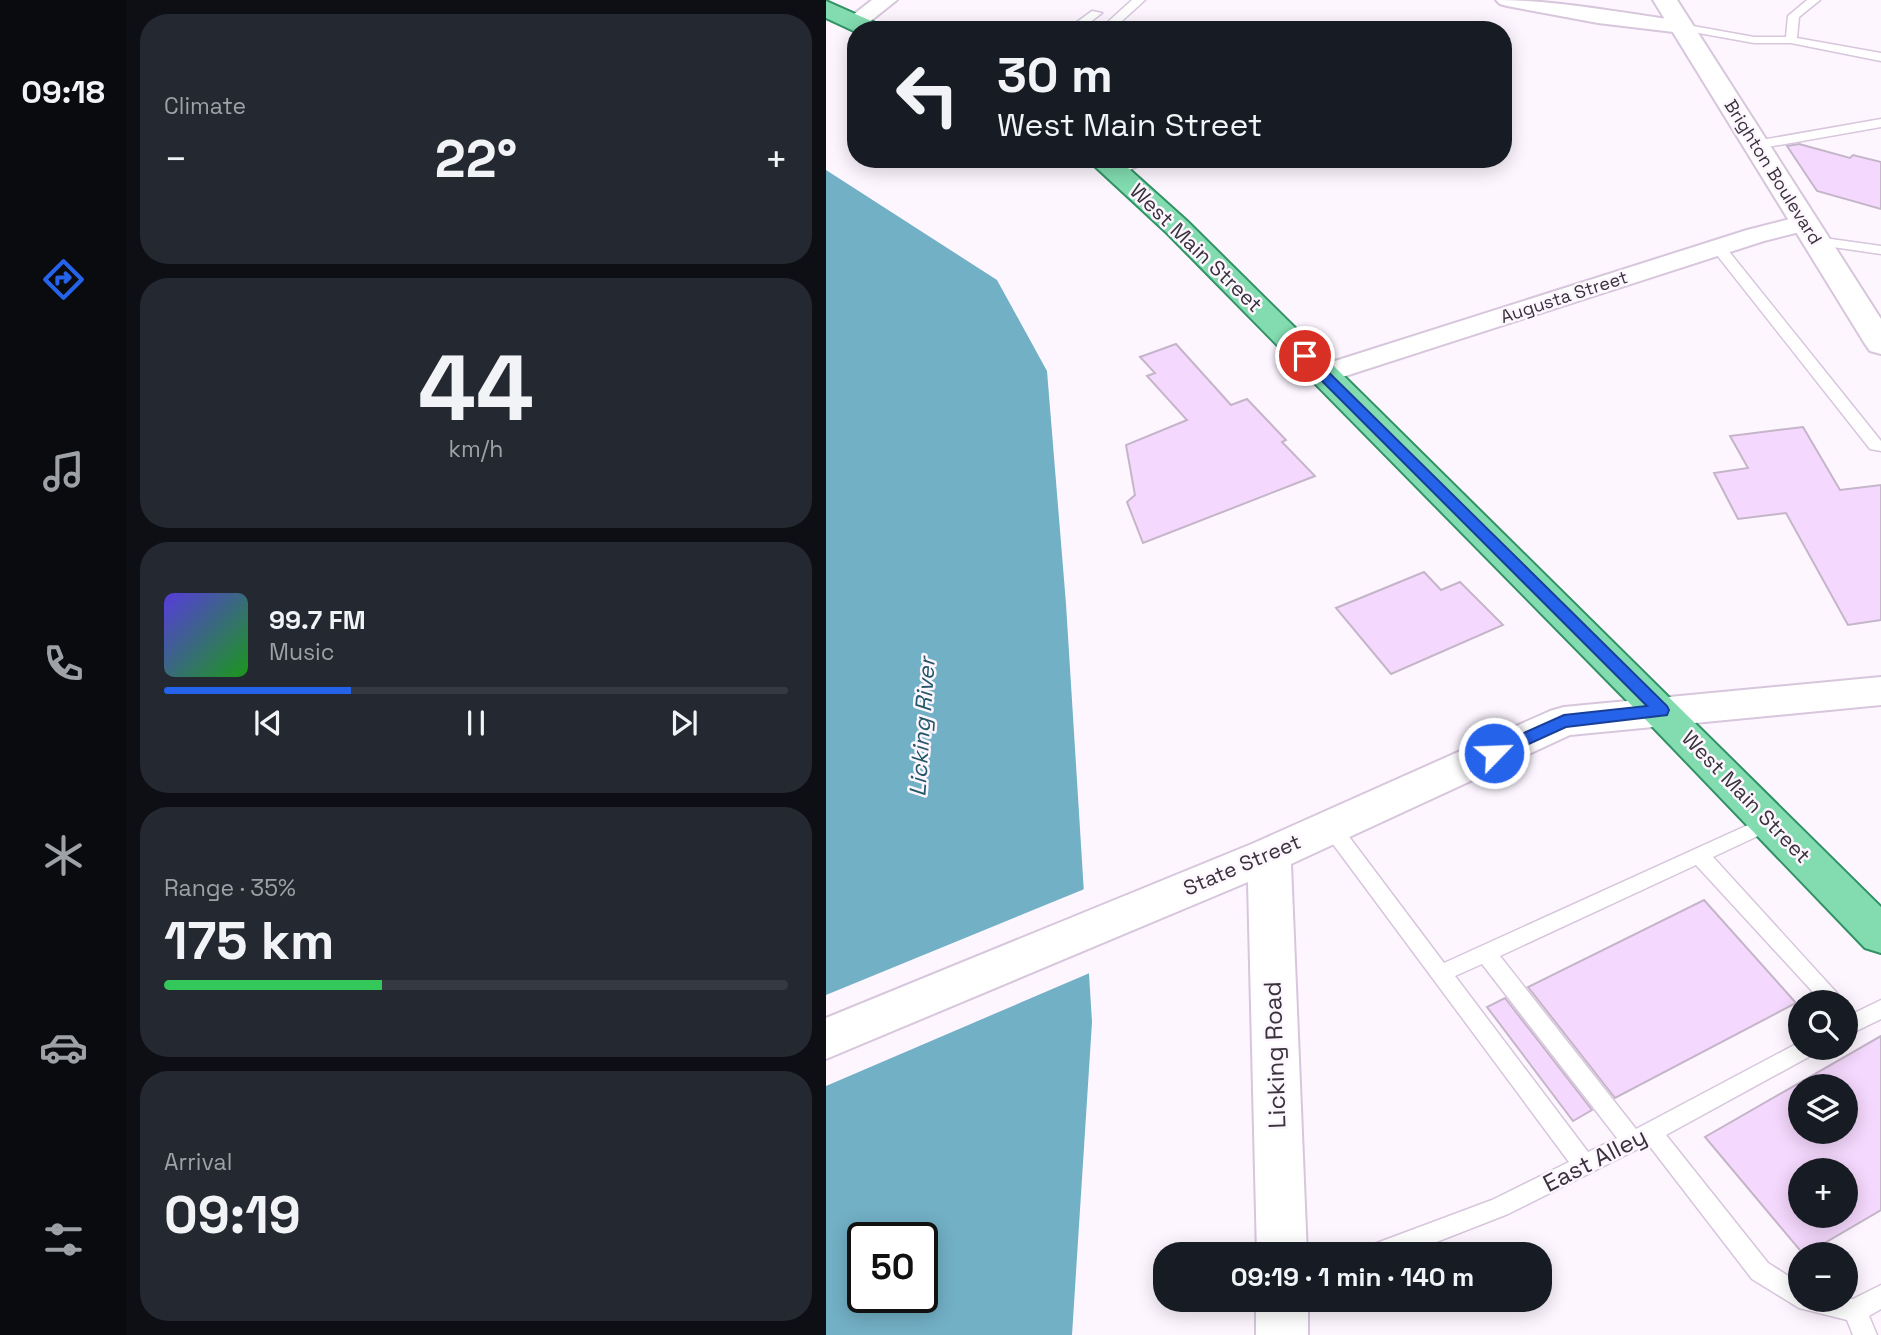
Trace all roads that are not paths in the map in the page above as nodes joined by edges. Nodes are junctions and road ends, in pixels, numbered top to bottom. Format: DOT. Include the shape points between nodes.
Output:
graph roads {
  1 [pos="886,0"];
  2 [pos="1139,0"];
  3 [pos="1507,0"];
  4 [pos="1665,0"];
  5 [pos="1814,0"];
  6 [pos="826,8"];
  7 [pos="1096,13"];
  8 [pos="853,21"];
  9 [pos="867,21"];
  10 [pos="1085,21"];
  11 [pos="1115,21"];
  12 [pos="1682,27"];
  13 [pos="1791,40"];
  14 [pos="1881,57"];
  15 [pos="1881,123"];
  16 [pos="1756,145"];
  17 [pos="1111,168"];
  18 [pos="1812,232"];
  19 [pos="1718,247"];
  20 [pos="1881,250"];
  21 [pos="1881,344"];
  22 [pos="1323,374"];
  23 [pos="1881,446"];
  24 [pos="1881,691"];
  25 [pos="1661,710"];
  26 [pos="1770,822"];
  27 [pos="1331,827"];
  28 [pos="1269,855"];
  29 [pos="1699,855"];
  30 [pos="1881,935"];
  31 [pos="1486,953"];
  32 [pos="1442,973"];
  33 [pos="1824,990"];
  34 [pos="1881,1009"];
  35 [pos="1858,1018"];
  36 [pos="826,1039"];
  37 [pos="1788,1058"];
  38 [pos="1642,1136"];
  39 [pos="1584,1165"];
  40 [pos="1282,1242"];
  41 [pos="1408,1242"];
  42 [pos="1788,1289"];
  43 [pos="1881,1296"];
  44 [pos="1858,1309"];
  45 [pos="1282,1312"];
  46 [pos="1855,1312"];
  47 [pos="1282,1335"];
  48 [pos="1866,1335"];
  1 -- 9 [label="street"];
  2 -- 11 [label="lane"];
  3 -- 12 [label="street"];
  4 -- 12 [label="street, Brighton Boulevard"];
  5 -- 13 [label="lane" via="1794,16"];
  6 -- 8 [label="main road"];
  7 -- 10 [label="lane"];
  12 -- 13 [label="lane" via="1754,40"];
  12 -- 16 [label="street, Brighton Boulevard"];
  13 -- 14 [label="lane"];
  15 -- 16 [label="lane"];
  16 -- 18 [label="street, Brighton Boulevard"];
  17 -- 22 [label="main road, West Main Street" via="1177,227"];
  18 -- 19 [label="street, Augusta Street"];
  18 -- 20 [label="lane"];
  18 -- 21 [label="street, Brighton Boulevard"];
  19 -- 22 [label="street, Augusta Street"];
  19 -- 23 [label="lane" via="1875,446"];
  22 -- 25 [label="main road, West Main Street"];
  24 -- 25 [label="street, State Street"];
  25 -- 26 [label="main road, West Main Street"];
  25 -- 27 [label="street, State Street" via="1564,721"];
  26 -- 29 [label="lane"];
  26 -- 30 [label="main road, West Main Street"];
  27 -- 28 [label="street, State Street"];
  27 -- 32 [label="lane"];
  28 -- 36 [label="street, State Street"];
  28 -- 40 [label="street, Licking Road"];
  29 -- 31 [label="lane"];
  29 -- 33 [label="lane"];
  31 -- 32 [label="lane"];
  31 -- 38 [label="lane"];
  32 -- 39 [label="lane"];
  34 -- 35 [label="lane"];
  37 -- 38 [label="lane, East Alley"];
  38 -- 39 [label="lane, East Alley"];
  38 -- 42 [label="lane" via="1760,1271"];
  39 -- 41 [label="lane, East Alley" via="1500,1207"];
  43 -- 44 [label="lane"];
  45 -- 47 [label="street"];
  46 -- 48 [label="lane"];
}
